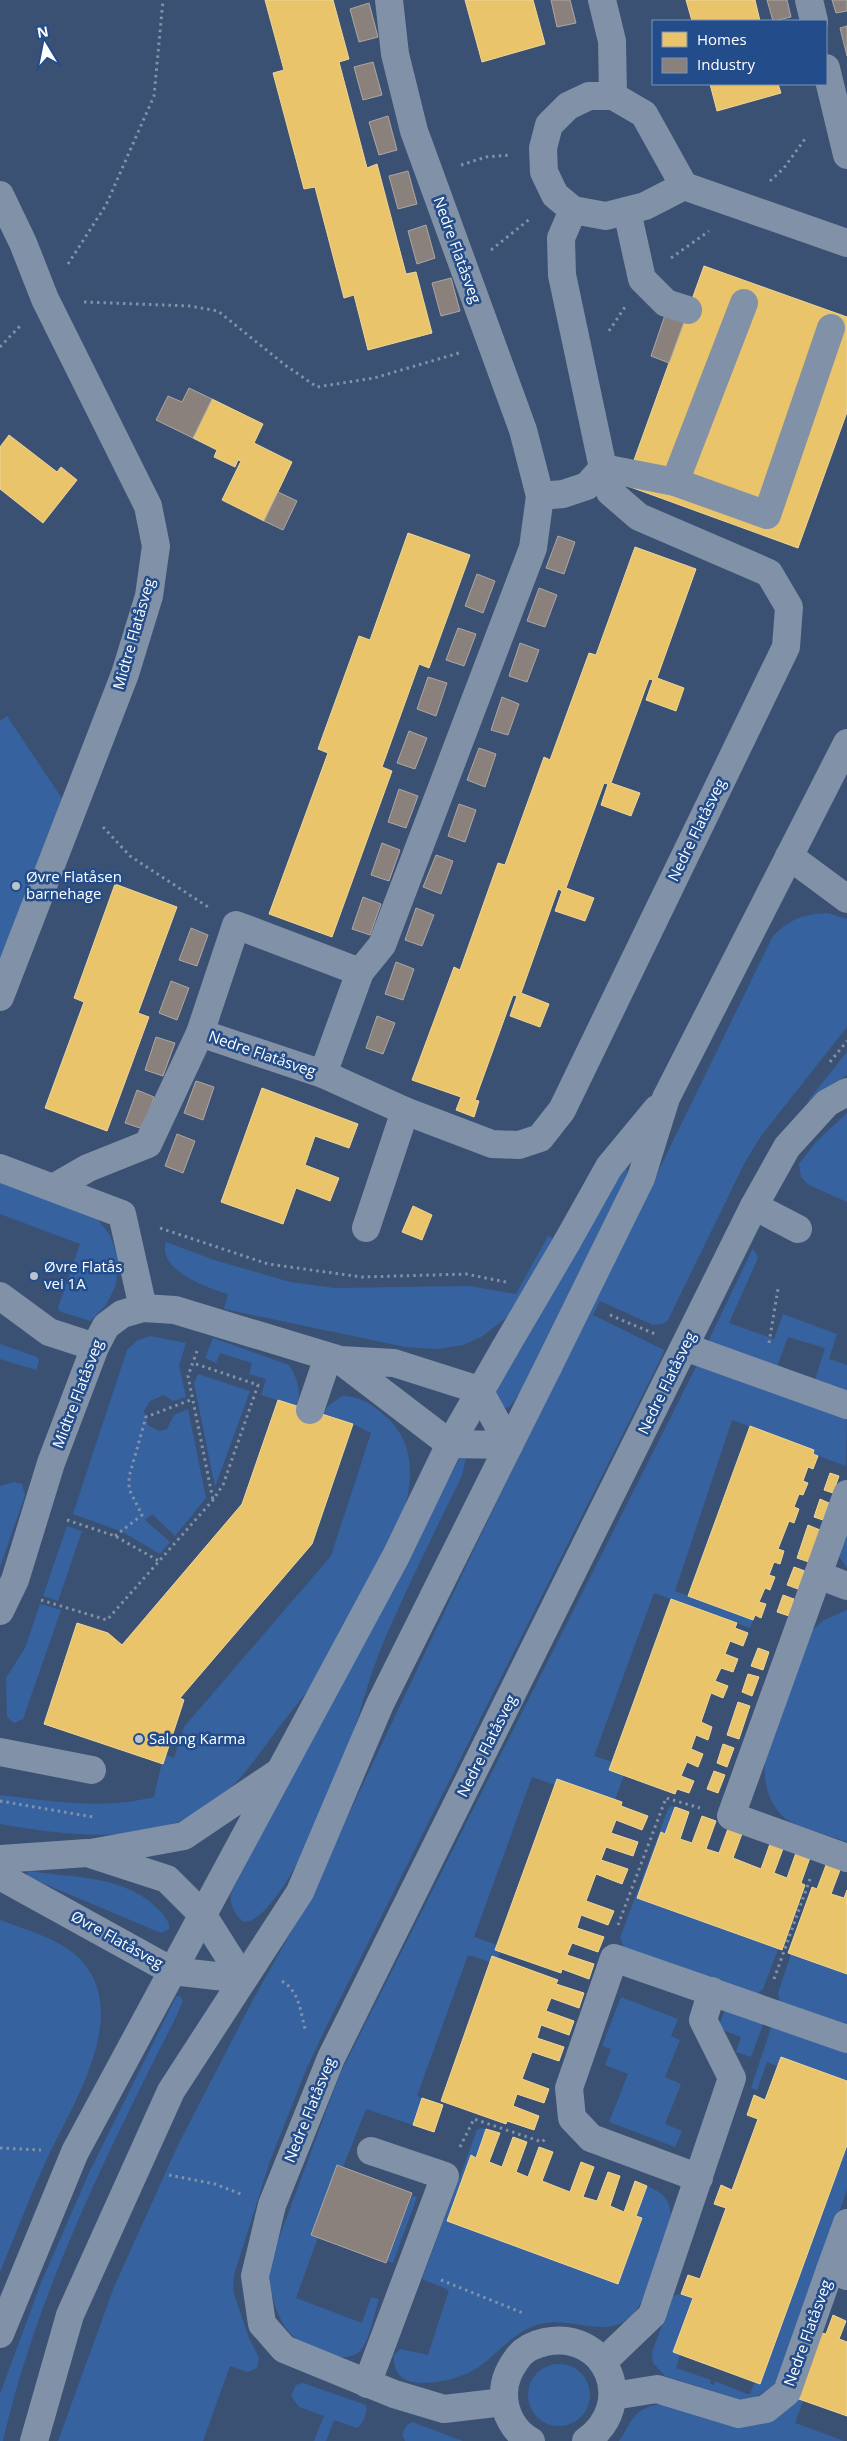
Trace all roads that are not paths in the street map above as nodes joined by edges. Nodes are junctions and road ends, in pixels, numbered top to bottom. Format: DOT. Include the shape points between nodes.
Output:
graph roads {
  1 [pos="389,0"];
  2 [pos="809,0"];
  3 [pos="606,1"];
  4 [pos="814,20"];
  5 [pos="827,73"];
  6 [pos="613,96"];
  7 [pos="847,155"];
  8 [pos="684,186"];
  9 [pos="0,195"];
  10 [pos="564,202"];
  11 [pos="627,211"];
  12 [pos="847,242"];
  13 [pos="744,303"];
  14 [pos="688,310"];
  15 [pos="831,328"];
  16 [pos="603,468"];
  17 [pos="675,482"];
  18 [pos="540,496"];
  19 [pos="847,743"];
  20 [pos="789,856"];
  21 [pos="847,898"];
  22 [pos="360,972"];
  23 [pos="0,997"];
  24 [pos="200,1033"];
  25 [pos="324,1074"];
  26 [pos="847,1092"];
  27 [pos="666,1098"];
  28 [pos="405,1111"];
  29 [pos="0,1168"];
  30 [pos="55,1187"];
  31 [pos="754,1206"];
  32 [pos="366,1228"];
  33 [pos="798,1229"];
  34 [pos="0,1296"];
  35 [pos="143,1308"];
  36 [pos="95,1347"];
  37 [pos="685,1347"];
  38 [pos="334,1358"];
  39 [pos="479,1390"];
  40 [pos="847,1406"];
  41 [pos="310,1410"];
  42 [pos="450,1444"];
  43 [pos="509,1445"];
  44 [pos="847,1494"];
  45 [pos="818,1575"];
  46 [pos="847,1586"];
  47 [pos="0,1611"];
  48 [pos="0,1752"];
  49 [pos="92,1770"];
  50 [pos="279,1772"];
  51 [pos="87,1853"];
  52 [pos="847,1858"];
  53 [pos="0,1859"];
  54 [pos="0,1876"];
  55 [pos="202,1914"];
  56 [pos="172,1971"];
  57 [pos="243,1980"];
  58 [pos="712,1991"];
  59 [pos="847,2038"];
  60 [pos="371,2151"];
  61 [pos="699,2178"];
  62 [pos="847,2223"];
  63 [pos="839,2273"];
  64 [pos="0,2334"];
  65 [pos="603,2362"];
  66 [pos="367,2384"];
  67 [pos="613,2396"];
  68 [pos="504,2402"];
  69 [pos="34,2441"];
  70 [pos="530,2441"];
  71 [pos="586,2441"];
  1 -- 18 [label="street, Nedre Flatåsveg" via="395,54 414,131 523,430"];
  2 -- 4 [label="street"];
  3 -- 6 [label="street" via="612,41"];
  5 -- 7 [label="street"];
  6 -- 8 [label="street" via="644,114"];
  6 -- 10 [label="street" via="589,96 568,106 549,125 543,148 544,172"];
  8 -- 11 [label="street" via="645,206"];
  8 -- 12 [label="street"];
  9 -- 23 [label="street, Midtre Flatåsveg" via="45,299 148,506 156,546 149,596 125,674"];
  10 -- 11 [label="street" via="606,216"];
  10 -- 16 [label="street, Nedre Flatåsveg" via="562,275"];
  11 -- 14 [label="street" via="642,280 666,303"];
  13 -- 17 [label="street"];
  15 -- 17 [label="street" via="766,515"];
  16 -- 17 [label="street"];
  16 -- 18 [label="street" via="587,486 562,494"];
  16 -- 28 [label="street, Nedre Flatåsveg" via="610,492 640,517 769,573 789,607 786,647 562,1110 540,1138 519,1145 492,1144"];
  18 -- 22 [label="street, Nedre Flatåsveg" via="533,548 386,936"];
  19 -- 20 [label="street"];
  20 -- 21 [label="street"];
  20 -- 27 [label="street"];
  22 -- 24 [label="street, Nedre Flatåsveg" via="236,925"];
  22 -- 25 [label="street, Nedre Flatåsveg"];
  24 -- 25 [label="street, Nedre Flatåsveg"];
  24 -- 30 [label="street, Nedre Flatåsveg" via="148,1144 88,1168"];
  25 -- 28 [label="street, Nedre Flatåsveg"];
  26 -- 31 [label="street, Nedre Flatåsveg" via="827,1103 786,1147"];
  27 -- 39 [label="street, bridge" via="609,1167"];
  27 -- 43 [label="street, bridge" via="641,1178"];
  28 -- 32 [label="street"];
  29 -- 30 [label="street"];
  30 -- 35 [label="street" via="122,1214"];
  31 -- 33 [label="street"];
  31 -- 37 [label="street, Nedre Flatåsveg"];
  34 -- 36 [label="street" via="49,1332"];
  35 -- 36 [label="street, Midtre Flatåsveg" via="122,1314 106,1326"];
  35 -- 38 [label="street, Midtre Flatåsveg" via="174,1310"];
  36 -- 47 [label="street, Midtre Flatåsveg" via="52,1464 15,1580"];
  37 -- 40 [label="street"];
  37 -- 66 [label="street, Nedre Flatåsveg" via="331,2058 272,2205 255,2276 262,2324 284,2349"];
  38 -- 39 [label="street, Midtre Flatåsveg" via="394,1363"];
  38 -- 41 [label="street"];
  38 -- 42 [label="street, Midtre Flatåsveg"];
  39 -- 42 [label="street"];
  39 -- 43 [label="street"];
  42 -- 43 [label="street"];
  42 -- 50 [label="street" via="396,1556"];
  43 -- 57 [label="street" via="380,1704 300,1892"];
  44 -- 45 [label="street"];
  45 -- 46 [label="street"];
  45 -- 52 [label="street" via="731,1816"];
  48 -- 49 [label="street"];
  50 -- 51 [label="street" via="184,1836"];
  50 -- 55 [label="street"];
  51 -- 53 [label="street"];
  51 -- 55 [label="street" via="167,1879"];
  54 -- 56 [label="street, Øvre Flatåsveg"];
  55 -- 56 [label="street"];
  55 -- 57 [label="street"];
  56 -- 57 [label="street, Øvre Flatåsveg"];
  56 -- 64 [label="street" via="75,2152"];
  57 -- 69 [label="street" via="167,2100 70,2314"];
  58 -- 59 [label="street"];
  58 -- 61 [label="street" via="703,2020 732,2078"];
  58 -- 61 [label="street" via="614,1958 569,2088 572,2118 591,2138"];
  60 -- 66 [label="street" via="446,2176"];
  61 -- 65 [label="street" via="652,2315"];
  62 -- 63 [label="street, Nedre Flatåsveg"];
  63 -- 67 [label="street, Nedre Flatåsveg" via="787,2392 766,2409 740,2414 657,2389"];
  65 -- 67 [label="street" via="611,2378"];
  65 -- 68 [label="street" via="590,2349 573,2342 537,2343 510,2367 504,2384"];
  66 -- 68 [label="street, Nedre Flatåsveg" via="444,2409"];
  67 -- 71 [label="street" via="609,2416 598,2433"];
  68 -- 70 [label="street" via="510,2422"];
}
